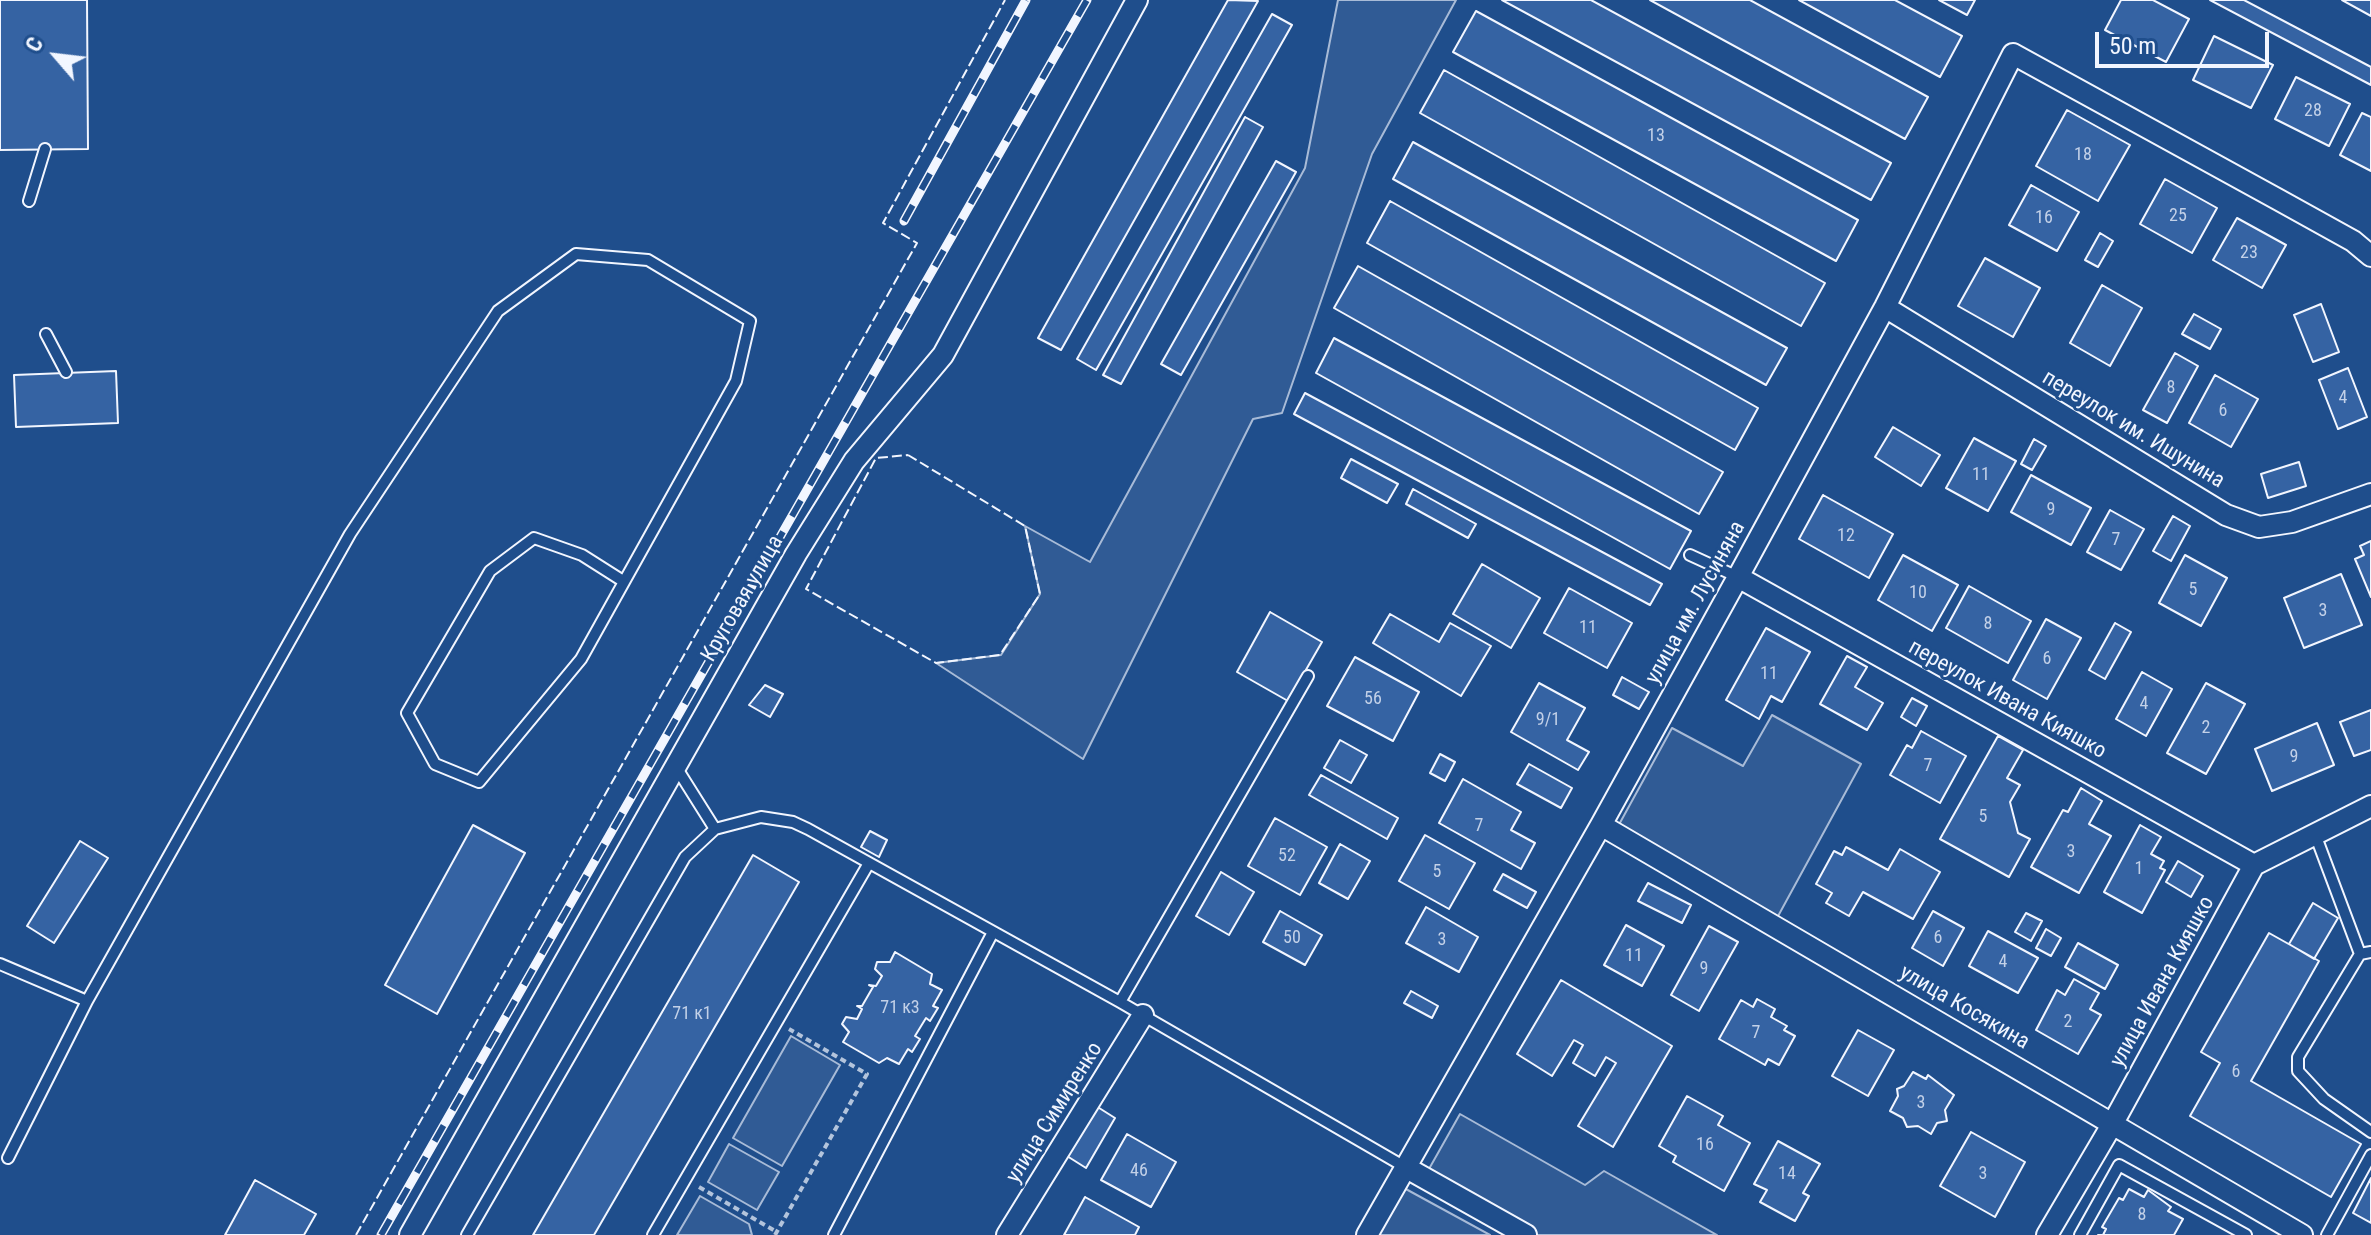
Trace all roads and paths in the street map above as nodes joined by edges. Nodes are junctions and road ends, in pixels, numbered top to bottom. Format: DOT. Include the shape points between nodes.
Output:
graph roads {
  1 [pos="1137,0"];
  2 [pos="45,149"];
  3 [pos="29,201"];
  4 [pos="2371,256"];
  5 [pos="1885,307"];
  6 [pos="46,334"];
  7 [pos="66,372"];
  8 [pos="2371,494"];
  9 [pos="1690,555"];
  10 [pos="1738,577"];
  11 [pos="623,581"];
  12 [pos="1308,676"];
  13 [pos="675,765"];
  14 [pos="2371,806"];
  15 [pos="1601,825"];
  16 [pos="715,829"];
  17 [pos="2315,834"];
  18 [pos="869,863"];
  19 [pos="2254,865"];
  20 [pos="993,932"];
  21 [pos="2366,953"];
  22 [pos="0,964"];
  23 [pos="87,1001"];
  24 [pos="1120,1002"];
  25 [pos="1143,1015"];
  26 [pos="776,1022"];
  27 [pos="2113,1123"];
  28 [pos="2371,1132"];
  29 [pos="2371,1155"];
  30 [pos="8,1158"];
  31 [pos="1405,1167"];
  32 [pos="685,1179"];
  33 [pos="776,1233"];
  34 [pos="410,1235"];
  35 [pos="467,1235"];
  36 [pos="653,1235"];
  37 [pos="834,1235"];
  38 [pos="1007,1235"];
  39 [pos="1367,1235"];
  40 [pos="1526,1235"];
  41 [pos="2047,1235"];
  42 [pos="2080,1235"];
  43 [pos="2246,1235"];
  44 [pos="2302,1235"];
  45 [pos="2327,1235"];
  1 -- 13 [label="street, Круговая улица" via="943,355 854,461"];
  2 -- 3 [label="lane"];
  4 -- 5 [label="street, улица им. Лусиняна" via="2304,213 2013,54"];
  5 -- 8 [label="street, переулок им. Ишунина" via="2226,515 2259,527 2292,522"];
  5 -- 10 [label="street, улица им. Лусиняна"];
  6 -- 7 [label="lane"];
  9 -- 10 [label="lane"];
  10 -- 15 [label="street, улица им. Лусиняна"];
  10 -- 19 [label="street, переулок Ивана Кияшко"];
  11 -- 11 [label="lane" via="581,659 479,782 435,764 407,713 490,571 534,538 582,555"];
  11 -- 23 [label="lane" via="736,381 750,321 648,260 576,254 498,311 359,521"];
  12 -- 24 [label="lane"];
  13 -- 16 [label="lane"];
  13 -- 34 [label="street, Круговая улица"];
  14 -- 17 [label="street"];
  15 -- 27 [label="street, улица Косякина"];
  15 -- 31 [label="street, улица им. Лусиняна"];
  16 -- 18 [label="lane" via="744,819 777,818"];
  16 -- 35 [label="lane" via="685,857"];
  17 -- 19 [label="street"];
  17 -- 21 [label="lane"];
  18 -- 20 [label="lane"];
  18 -- 26 [label="lane"];
  19 -- 27 [label="street, улица Ивана Кияшко"];
  20 -- 24 [label="lane"];
  20 -- 37 [label="lane"];
  21 -- 28 [label="lane" via="2298,1057 2298,1071 2324,1099"];
  22 -- 23 [label="lane"];
  23 -- 30 [label="lane"];
  24 -- 25 [label="lane"];
  25 -- 31 [label="lane"];
  25 -- 38 [label="street, улица Симиренко"];
  26 -- 32 [label="lane"];
  26 -- 33 [label="path" via="867,1074"];
  27 -- 41 [label="street, улица Ивана Кияшко"];
  27 -- 44 [label="street, улица Косякина"];
  29 -- 45 [label="lane"];
  31 -- 39 [label="street, улица им. Лусиняна"];
  31 -- 40 [label="street"];
  32 -- 33 [label="path"];
  32 -- 36 [label="lane"];
  42 -- 43 [label="lane" via="2119,1165"];
}
